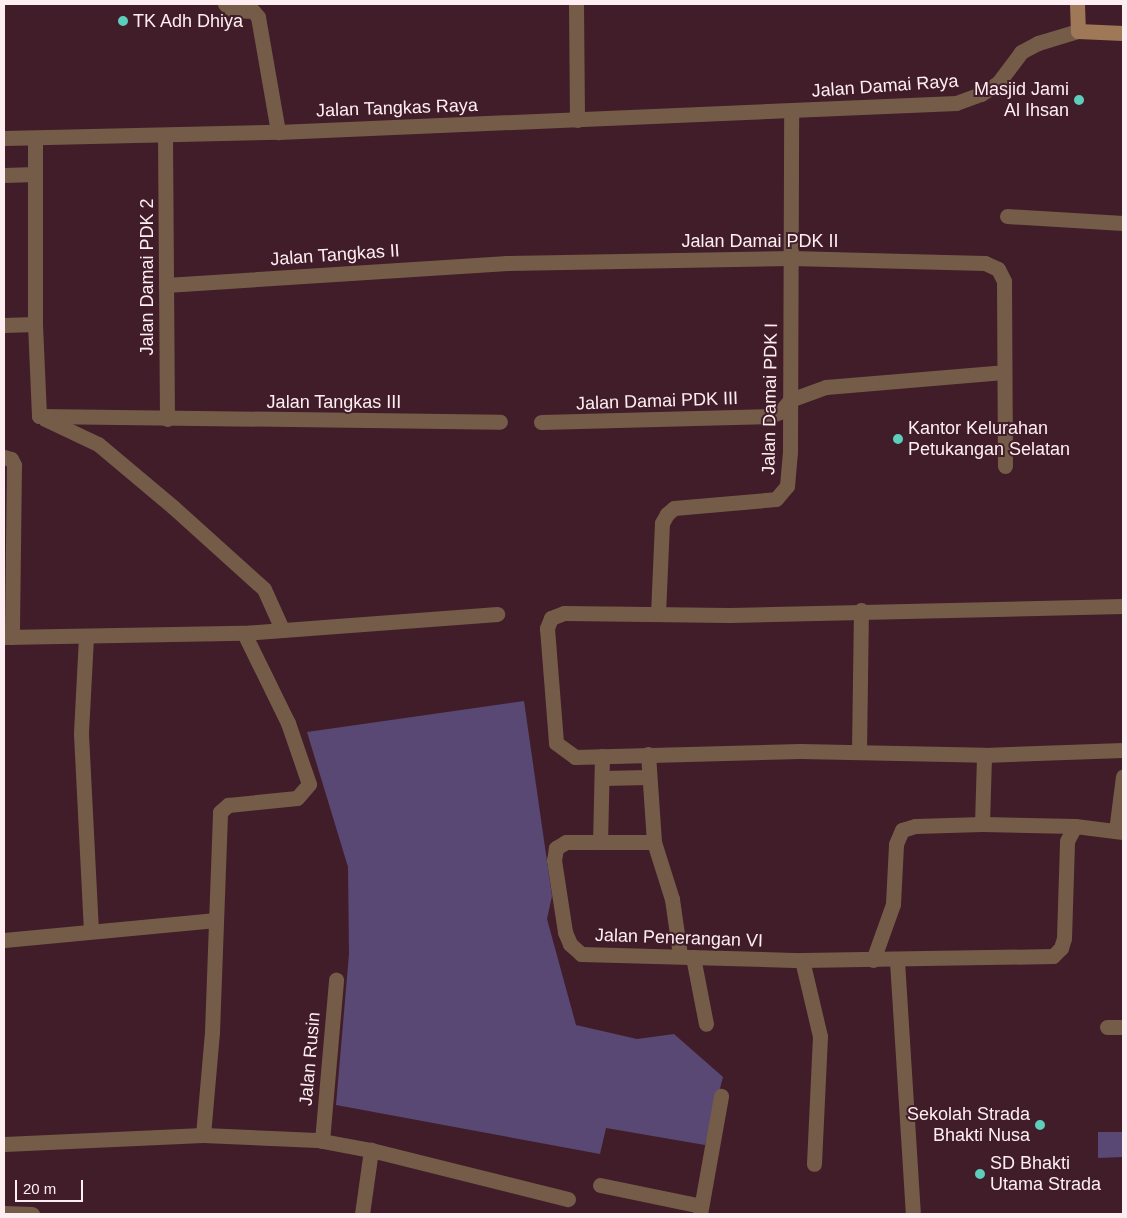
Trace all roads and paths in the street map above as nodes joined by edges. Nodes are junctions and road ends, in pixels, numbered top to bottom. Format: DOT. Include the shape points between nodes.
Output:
graph roads {
  1 [pos="225,4"];
  2 [pos="576,4"];
  3 [pos="1077,4"];
  4 [pos="1078,31"];
  5 [pos="1123,33"];
  6 [pos="791,111"];
  7 [pos="578,120"];
  8 [pos="278,132"];
  9 [pos="165,135"];
  10 [pos="4,138"];
  11 [pos="35,138"];
  12 [pos="35,174"];
  13 [pos="4,175"];
  14 [pos="1007,216"];
  15 [pos="1123,223"];
  16 [pos="791,258"];
  17 [pos="507,263"];
  18 [pos="166,285"];
  19 [pos="35,324"];
  20 [pos="4,325"];
  21 [pos="1003,372"];
  22 [pos="790,400"];
  23 [pos="39,416"];
  24 [pos="167,420"];
  25 [pos="500,422"];
  26 [pos="541,422"];
  27 [pos="4,457"];
  28 [pos="1005,466"];
  29 [pos="1123,606"];
  30 [pos="861,610"];
  31 [pos="497,614"];
  32 [pos="658,614"];
  33 [pos="282,629"];
  34 [pos="244,633"];
  35 [pos="8,637"];
  36 [pos="86,637"];
  37 [pos="1123,750"];
  38 [pos="859,751"];
  39 [pos="648,754"];
  40 [pos="984,755"];
  41 [pos="602,756"];
  42 [pos="1123,776"];
  43 [pos="650,777"];
  44 [pos="602,778"];
  45 [pos="982,824"];
  46 [pos="1075,826"];
  47 [pos="1120,831"];
  48 [pos="600,842"];
  49 [pos="654,842"];
  50 [pos="216,920"];
  51 [pos="90,931"];
  52 [pos="4,940"];
  53 [pos="686,956"];
  54 [pos="802,960"];
  55 [pos="873,960"];
  56 [pos="897,961"];
  57 [pos="336,980"];
  58 [pos="706,1024"];
  59 [pos="1107,1027"];
  60 [pos="1123,1027"];
  61 [pos="722,1096"];
  62 [pos="203,1136"];
  63 [pos="322,1141"];
  64 [pos="4,1144"];
  65 [pos="371,1150"];
  66 [pos="814,1164"];
  67 [pos="600,1185"];
  68 [pos="568,1199"];
  69 [pos="701,1210"];
  70 [pos="4,1213"];
  71 [pos="32,1214"];
  72 [pos="362,1214"];
  73 [pos="913,1214"];
  1 -- 8 [label="street" via="233,10 253,11 258,17"];
  2 -- 7 [label="street"];
  3 -- 4 [label="street"];
  4 -- 5 [label="street, Jalan Damai Raya"];
  4 -- 6 [label="street, Jalan Damai Raya" via="1038,43 1022,52 998,83 981,94 956,103"];
  6 -- 7 [label="street, Jalan Tangkas Raya"];
  6 -- 16 [label="street, Jalan Damai PDK I"];
  7 -- 8 [label="street, Jalan Tangkas Raya"];
  8 -- 9 [label="street, Jalan Tangkas Raya"];
  9 -- 11 [label="street, Jalan Tangkas Raya"];
  9 -- 18 [label="street, Jalan Damai PDK 2"];
  10 -- 11 [label="street, Jalan Tangkas Raya"];
  11 -- 12 [label="street"];
  12 -- 13 [label="street"];
  12 -- 19 [label="street"];
  14 -- 15 [label="street"];
  16 -- 17 [label="street, Jalan Damai PDK II"];
  16 -- 21 [label="street, Jalan Damai PDK II" via="973,260 993,266 1004,281"];
  16 -- 22 [label="street, Jalan Damai PDK I"];
  17 -- 18 [label="street, Jalan Tangkas II"];
  18 -- 24 [label="street, Jalan Damai PDK 2"];
  19 -- 20 [label="street"];
  19 -- 23 [label="street"];
  21 -- 22 [label="street, Jalan Damai PDK III" via="826,387"];
  21 -- 28 [label="street"];
  22 -- 26 [label="street, Jalan Damai PDK III" via="780,412 770,416"];
  22 -- 32 [label="street, Jalan Damai PDK I" via="790,452 784,492 776,499 674,508 667,514 662,523"];
  23 -- 24 [label="street, Jalan Tangkas III"];
  23 -- 33 [label="street" via="98,444 173,507 264,589"];
  24 -- 25 [label="street, Jalan Tangkas III"];
  27 -- 35 [label="street" via="11,459 14,465"];
  29 -- 30 [label="street"];
  30 -- 32 [label="street"];
  30 -- 38 [label="street"];
  31 -- 33 [label="street"];
  32 -- 41 [label="street" via="564,613 552,618 547,628 556,743 575,757"];
  33 -- 34 [label="street"];
  34 -- 36 [label="street"];
  34 -- 50 [label="street" via="288,723 309,784 297,798 228,805 220,812"];
  35 -- 36 [label="street"];
  36 -- 51 [label="street" via="81,734"];
  37 -- 40 [label="street"];
  38 -- 39 [label="street"];
  38 -- 40 [label="street"];
  39 -- 41 [label="street"];
  39 -- 43 [label="street"];
  40 -- 45 [label="street"];
  41 -- 44 [label="street"];
  42 -- 47 [label="street"];
  43 -- 44 [label="street"];
  43 -- 49 [label="street"];
  44 -- 48 [label="street"];
  45 -- 46 [label="street"];
  45 -- 55 [label="street" via="915,826 902,830 896,844 893,904"];
  46 -- 47 [label="street"];
  46 -- 56 [label="street, Jalan Penerangan VI" via="1068,841 1064,938 1061,948 1053,956"];
  48 -- 49 [label="street"];
  48 -- 53 [label="street, Jalan Penerangan VI" via="566,842 556,848 554,860 570,944 581,954"];
  49 -- 53 [label="street"];
  50 -- 51 [label="street"];
  50 -- 62 [label="street" via="212,1032"];
  51 -- 52 [label="street"];
  53 -- 54 [label="street, Jalan Penerangan VI"];
  53 -- 58 [label="street"];
  54 -- 55 [label="street, Jalan Penerangan VI"];
  54 -- 66 [label="street" via="820,1036"];
  55 -- 56 [label="street, Jalan Penerangan VI"];
  56 -- 73 [label="street"];
  57 -- 63 [label="street, Jalan Rusin"];
  59 -- 60 [label="street"];
  61 -- 69 [label="street"];
  62 -- 63 [label="street"];
  62 -- 64 [label="street"];
  63 -- 65 [label="street"];
  65 -- 68 [label="street"];
  65 -- 72 [label="street"];
  67 -- 69 [label="street"];
  70 -- 71 [label="street"];
}
